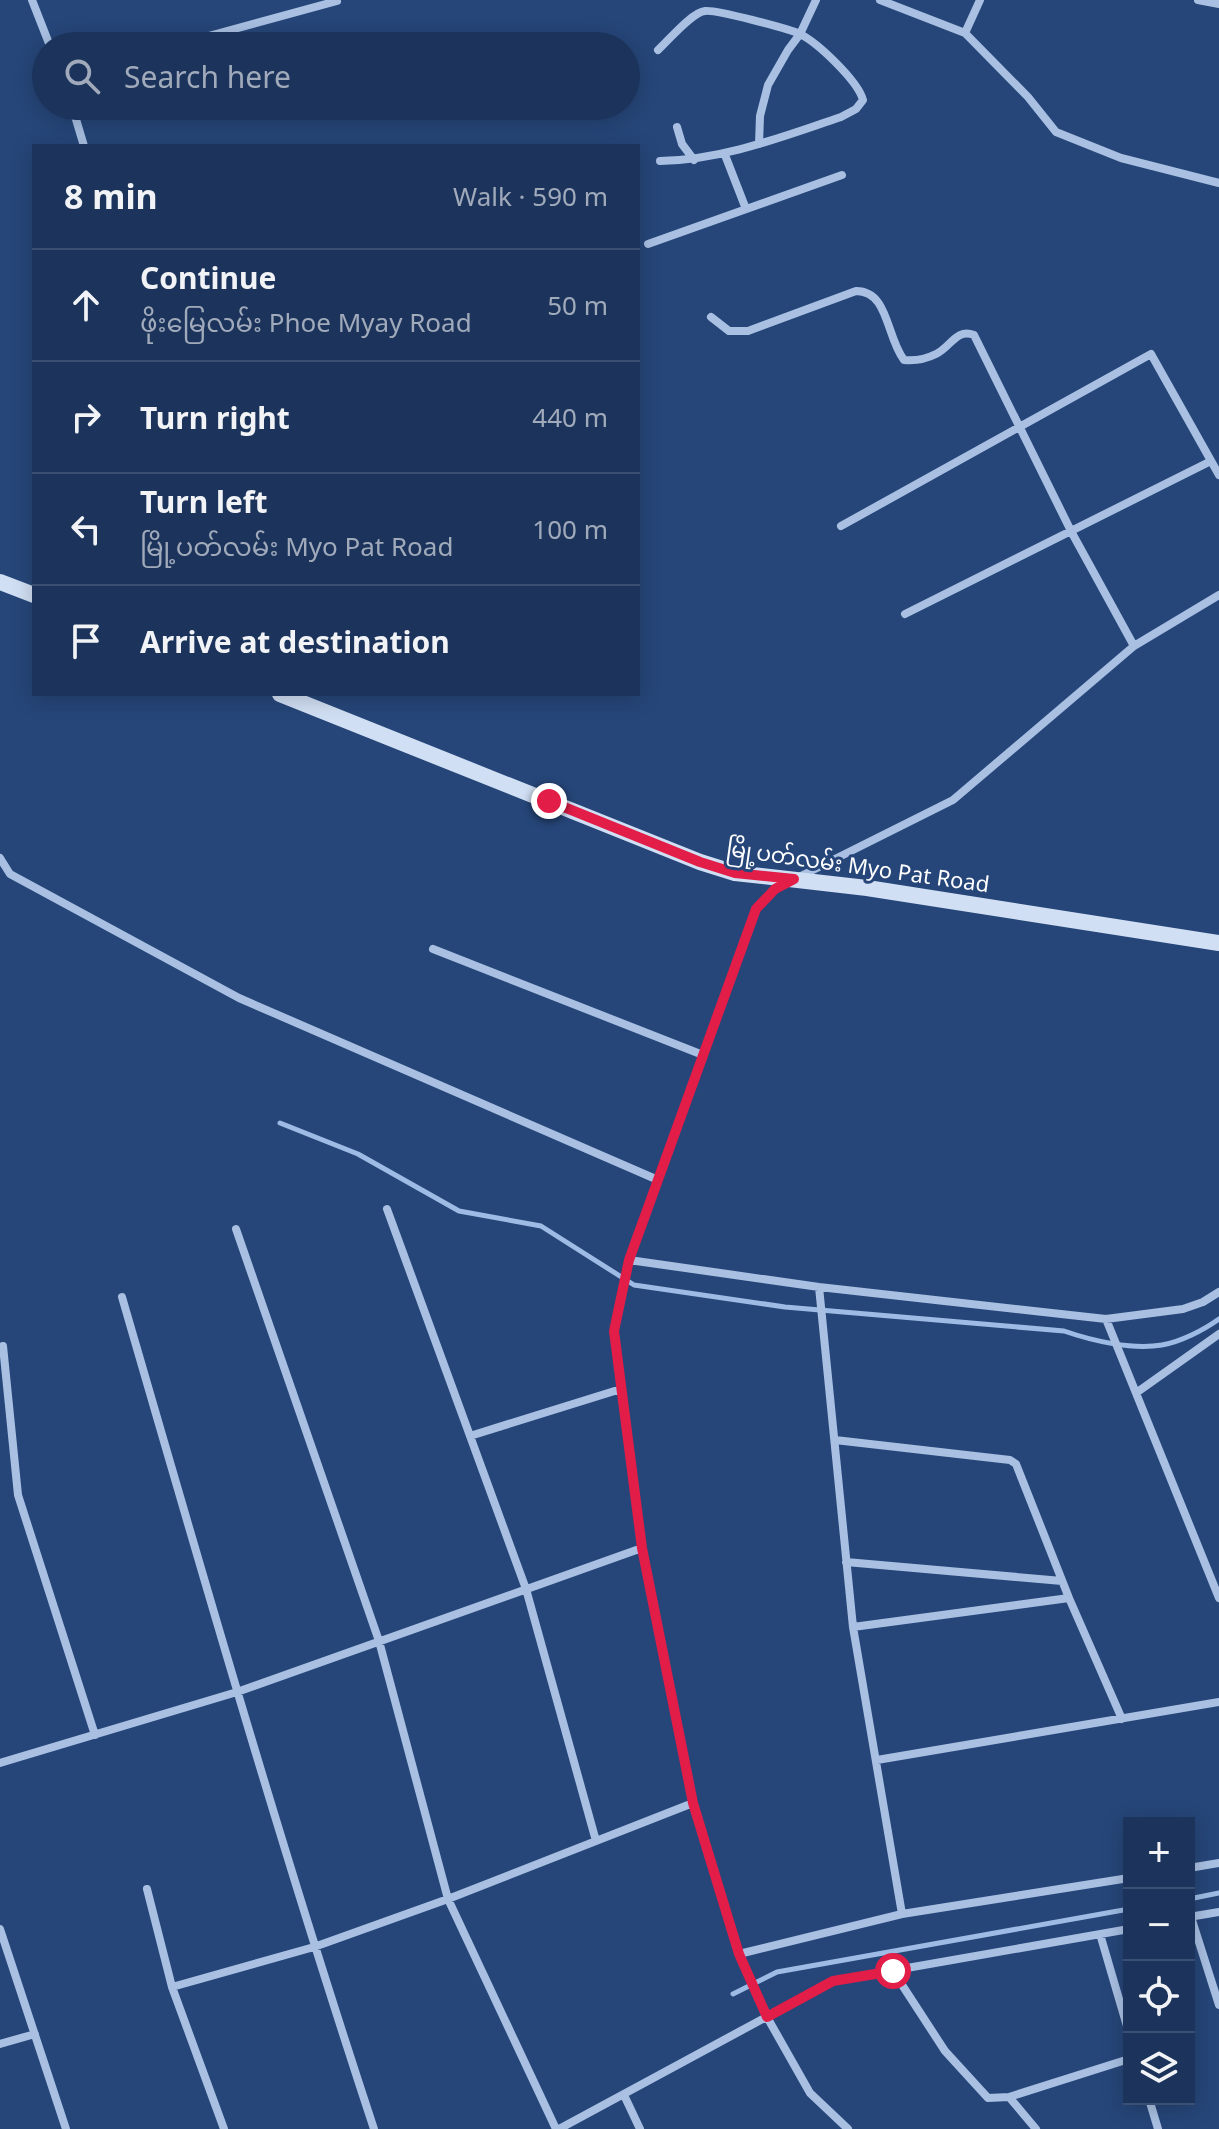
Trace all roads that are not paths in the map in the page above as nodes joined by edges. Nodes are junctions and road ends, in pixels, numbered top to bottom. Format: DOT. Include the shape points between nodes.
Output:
graph roads {
  1 [pos="32,0"];
  2 [pos="816,0"];
  3 [pos="880,0"];
  4 [pos="980,0"];
  5 [pos="1198,0"];
  6 [pos="337,1"];
  7 [pos="1219,4"];
  8 [pos="45,32"];
  9 [pos="223,32"];
  10 [pos="965,33"];
  11 [pos="800,34"];
  12 [pos="658,50"];
  13 [pos="76,120"];
  14 [pos="677,127"];
  15 [pos="83,144"];
  16 [pos="759,144"];
  17 [pos="725,155"];
  18 [pos="694,160"];
  19 [pos="660,161"];
  20 [pos="842,175"];
  21 [pos="1219,183"];
  22 [pos="746,209"];
  23 [pos="648,244"];
  24 [pos="711,317"];
  25 [pos="1018,427"];
  26 [pos="1211,461"];
  27 [pos="1219,475"];
  28 [pos="841,526"];
  29 [pos="1072,533"];
  30 [pos="0,582"];
  31 [pos="32,594"];
  32 [pos="1219,595"];
  33 [pos="905,614"];
  34 [pos="1134,646"];
  35 [pos="285,696"];
  36 [pos="0,858"];
  37 [pos="794,879"];
  38 [pos="1219,943"];
  39 [pos="433,949"];
  40 [pos="703,1055"];
  41 [pos="658,1180"];
  42 [pos="387,1209"];
  43 [pos="236,1229"];
  44 [pos="629,1260"];
  45 [pos="819,1287"];
  46 [pos="1219,1292"];
  47 [pos="122,1297"];
  48 [pos="1106,1319"];
  49 [pos="1219,1334"];
  50 [pos="3,1346"];
  51 [pos="621,1389"];
  52 [pos="1136,1393"];
  53 [pos="470,1436"];
  54 [pos="835,1440"];
  55 [pos="642,1548"];
  56 [pos="846,1562"];
  57 [pos="1062,1581"];
  58 [pos="526,1589"];
  59 [pos="1069,1598"];
  60 [pos="1219,1598"];
  61 [pos="853,1627"];
  62 [pos="379,1641"];
  63 [pos="237,1692"];
  64 [pos="1219,1702"];
  65 [pos="1122,1719"];
  66 [pos="95,1735"];
  67 [pos="877,1760"];
  68 [pos="0,1763"];
  69 [pos="693,1803"];
  70 [pos="596,1841"];
  71 [pos="1219,1863"];
  72 [pos="1195,1867"];
  73 [pos="1123,1879"];
  74 [pos="147,1889"];
  75 [pos="448,1899"];
  76 [pos="1219,1912"];
  77 [pos="902,1914"];
  78 [pos="1195,1916"];
  79 [pos="0,1929"];
  80 [pos="1123,1930"];
  81 [pos="1195,1932"];
  82 [pos="1100,1934"];
  83 [pos="314,1947"];
  84 [pos="739,1954"];
  85 [pos="893,1971"];
  86 [pos="172,1987"];
  87 [pos="1219,2005"];
  88 [pos="1123,2013"];
  89 [pos="767,2017"];
  90 [pos="35,2034"];
  91 [pos="0,2044"];
  92 [pos="1123,2061"];
  93 [pos="624,2095"];
  94 [pos="1009,2097"];
  95 [pos="1151,2105"];
  96 [pos="66,2129"];
  97 [pos="224,2129"];
  98 [pos="374,2129"];
  99 [pos="558,2129"];
  100 [pos="640,2129"];
  101 [pos="848,2129"];
  102 [pos="1036,2129"];
  103 [pos="1158,2129"];
  1 -- 8 [label="street"];
  2 -- 11 [label="street"];
  3 -- 10 [label="street"];
  4 -- 10 [label="street"];
  5 -- 7 [label="street"];
  6 -- 9 [label="street"];
  10 -- 21 [label="street" via="1056,132 1121,158"];
  11 -- 12 [label="street" via="705,10"];
  11 -- 16 [label="street" via="768,85"];
  11 -- 16 [label="street" via="849,76 863,100 841,117"];
  13 -- 15 [label="street"];
  14 -- 18 [label="street"];
  16 -- 17 [label="street"];
  17 -- 18 [label="street"];
  17 -- 22 [label="street"];
  18 -- 19 [label="street"];
  20 -- 22 [label="street"];
  22 -- 23 [label="street"];
  24 -- 25 [label="street" via="729,331 748,331 867,291 877,298 904,360 938,353 959,334 974,335"];
  25 -- 26 [label="street" via="1151,354"];
  25 -- 28 [label="street"];
  25 -- 29 [label="street"];
  26 -- 27 [label="street"];
  26 -- 29 [label="street"];
  29 -- 33 [label="street"];
  29 -- 34 [label="street"];
  30 -- 31 [label="main road"];
  32 -- 34 [label="street"];
  34 -- 37 [label="street" via="953,800"];
  35 -- 37 [label="main road, မြို့ပတ်လမ်း Myo Pat Road" via="700,862 735,873"];
  36 -- 41 [label="street" via="10,874 239,998"];
  37 -- 38 [label="main road, မြို့ပတ်လမ်း Myo Pat Road"];
  37 -- 40 [label="street" via="756,909"];
  39 -- 40 [label="street"];
  40 -- 41 [label="street"];
  41 -- 44 [label="street"];
  42 -- 53 [label="street"];
  43 -- 62 [label="street"];
  44 -- 45 [label="street"];
  44 -- 51 [label="street" via="614,1331"];
  45 -- 48 [label="street"];
  45 -- 54 [label="street"];
  46 -- 48 [label="street" via="1183,1309"];
  47 -- 63 [label="street"];
  48 -- 52 [label="street"];
  49 -- 52 [label="street"];
  50 -- 66 [label="street" via="18,1495"];
  51 -- 53 [label="street"];
  51 -- 55 [label="street"];
  52 -- 60 [label="street"];
  53 -- 58 [label="street"];
  54 -- 56 [label="street"];
  54 -- 57 [label="street" via="1010,1460 1021,1475"];
  55 -- 58 [label="street"];
  55 -- 69 [label="street"];
  56 -- 57 [label="street"];
  56 -- 61 [label="street"];
  57 -- 59 [label="street"];
  58 -- 62 [label="street"];
  58 -- 70 [label="street"];
  59 -- 61 [label="street"];
  59 -- 65 [label="street"];
  61 -- 67 [label="street"];
  62 -- 63 [label="street"];
  62 -- 75 [label="street"];
  63 -- 66 [label="street"];
  63 -- 83 [label="street"];
  64 -- 65 [label="street"];
  65 -- 67 [label="street"];
  66 -- 68 [label="street"];
  67 -- 77 [label="street"];
  69 -- 70 [label="street"];
  69 -- 84 [label="street"];
  70 -- 75 [label="street"];
  71 -- 72 [label="street"];
  73 -- 77 [label="street"];
  74 -- 86 [label="street"];
  75 -- 83 [label="street"];
  75 -- 99 [label="street"];
  76 -- 78 [label="street"];
  77 -- 84 [label="street"];
  79 -- 90 [label="street"];
  80 -- 82 [label="street"];
  81 -- 87 [label="street"];
  82 -- 85 [label="street"];
  82 -- 88 [label="street"];
  83 -- 86 [label="street"];
  83 -- 98 [label="street"];
  84 -- 89 [label="street"];
  85 -- 89 [label="street" via="833,1981"];
  85 -- 94 [label="street" via="945,2051 988,2098"];
  86 -- 97 [label="street"];
  89 -- 93 [label="street"];
  89 -- 101 [label="street" via="810,2093"];
  90 -- 91 [label="street"];
  90 -- 96 [label="street"];
  92 -- 94 [label="street"];
  93 -- 99 [label="street"];
  93 -- 100 [label="street"];
  94 -- 102 [label="street"];
  95 -- 103 [label="street"];
}
